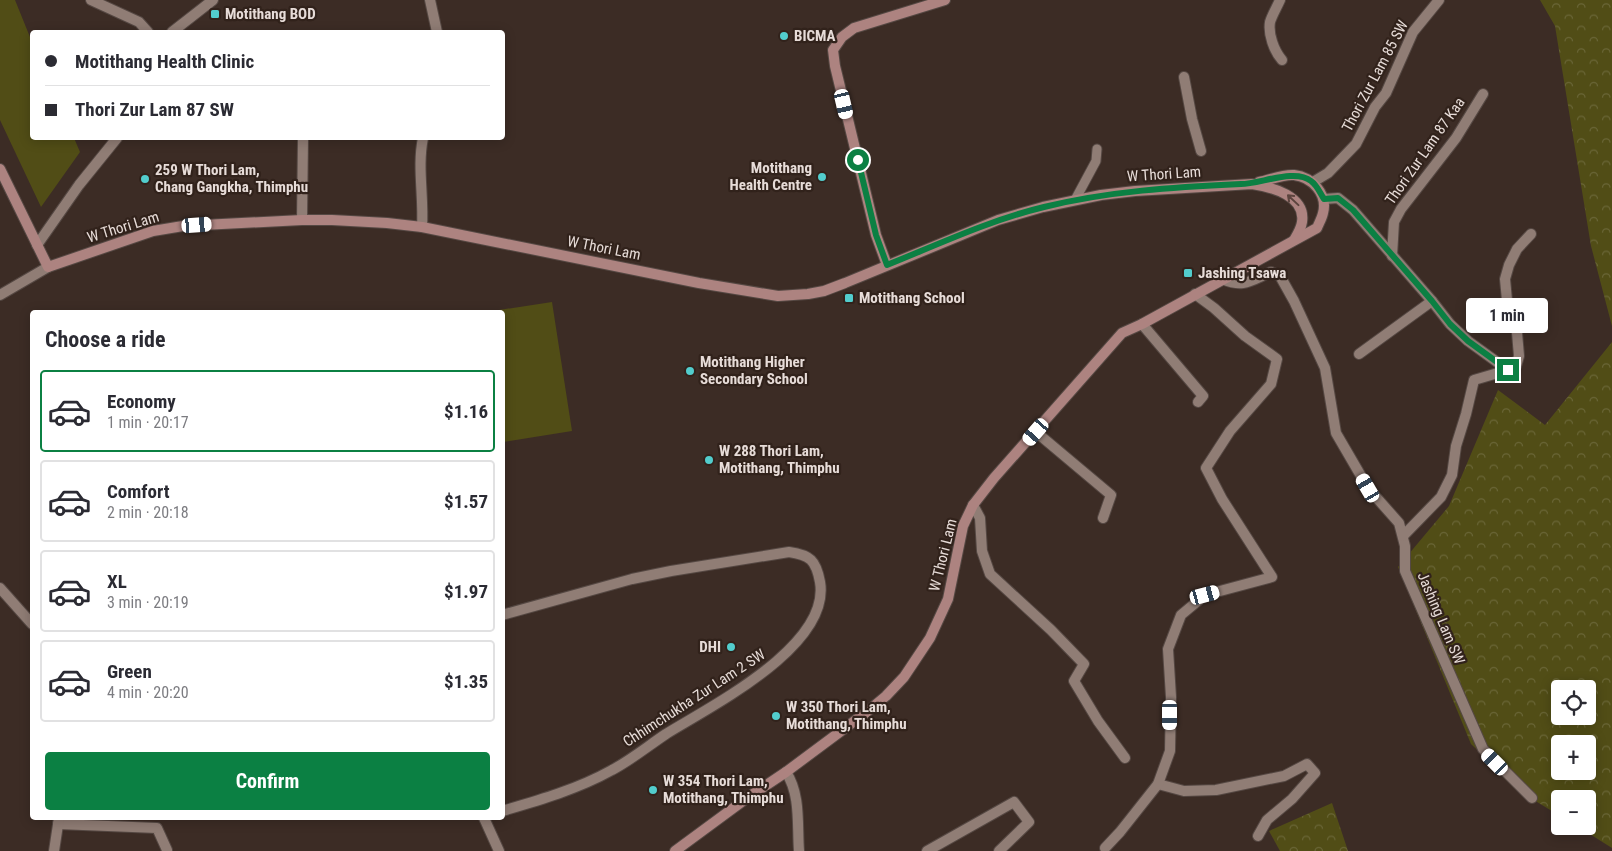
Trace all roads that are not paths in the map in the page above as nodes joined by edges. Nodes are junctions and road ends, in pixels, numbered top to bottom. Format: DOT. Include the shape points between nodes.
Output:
graph roads {
  1 [pos="91,0"];
  2 [pos="213,0"];
  3 [pos="430,0"];
  4 [pos="945,0"];
  5 [pos="1280,0"];
  6 [pos="1439,0"];
  7 [pos="146,30"];
  8 [pos="175,30"];
  9 [pos="437,30"];
  10 [pos="1282,60"];
  11 [pos="1184,77"];
  12 [pos="1483,94"];
  13 [pos="115,140"];
  14 [pos="303,140"];
  15 [pos="423,140"];
  16 [pos="1097,149"];
  17 [pos="1201,151"];
  18 [pos="0,169"];
  19 [pos="1313,182"];
  20 [pos="1252,184"];
  21 [pos="1324,199"];
  22 [pos="1075,200"];
  23 [pos="302,220"];
  24 [pos="422,227"];
  25 [pos="1531,234"];
  26 [pos="1294,240"];
  27 [pos="36,245"];
  28 [pos="1392,256"];
  29 [pos="887,265"];
  30 [pos="48,267"];
  31 [pos="1222,279"];
  32 [pos="1195,294"];
  33 [pos="0,296"];
  34 [pos="1432,301"];
  35 [pos="1142,324"];
  36 [pos="1359,354"];
  37 [pos="1508,370"];
  38 [pos="1198,402"];
  39 [pos="1036,432"];
  40 [pos="973,505"];
  41 [pos="1104,518"];
  42 [pos="1403,536"];
  43 [pos="0,588"];
  44 [pos="505,614"];
  45 [pos="30,622"];
  46 [pos="1125,758"];
  47 [pos="786,772"];
  48 [pos="1158,784"];
  49 [pos="1532,798"];
  50 [pos="505,810"];
  51 [pos="485,820"];
  52 [pos="59,821"];
  53 [pos="1258,836"];
  54 [pos="1105,848"];
  55 [pos="166,850"];
  56 [pos="54,851"];
  57 [pos="499,851"];
  58 [pos="675,851"];
  59 [pos="798,851"];
  60 [pos="927,851"];
  61 [pos="999,851"];
  1 -- 7 [label="street" via="139,22"];
  2 -- 8 [label="street"];
  3 -- 9 [label="street"];
  4 -- 29 [label="main road" via="854,28 833,50 834,66 876,235"];
  5 -- 10 [label="street" via="1270,25 1277,55"];
  6 -- 19 [label="street, Thori Zur Lam 85 SW" via="1413,32 1386,93 1356,144 1328,173"];
  11 -- 17 [label="street"];
  12 -- 28 [label="street, Thori Zur Lam 87 Kaa" via="1456,138 1401,209 1394,222"];
  13 -- 27 [label="street"];
  14 -- 23 [label="street"];
  15 -- 24 [label="street"];
  16 -- 22 [label="lane" via="1096,161"];
  18 -- 27 [label="main road"];
  19 -- 20 [label="main road, W Thori Lam" via="1292,175"];
  19 -- 21 [label="main road"];
  20 -- 22 [label="main road, W Thori Lam" via="1134,191"];
  26 -- 20 [label="main road, W Thori Lam, one-way" via="1302,222 1301,209 1292,198 1278,190"];
  21 -- 26 [label="main road, W Thori Lam" via="1317,228"];
  21 -- 28 [label="street" via="1338,198 1353,210"];
  22 -- 29 [label="main road, W Thori Lam" via="998,220"];
  23 -- 24 [label="main road, W Thori Lam" via="363,221"];
  23 -- 30 [label="main road, W Thori Lam" via="183,226 153,231"];
  24 -- 29 [label="main road, W Thori Lam" via="778,296 824,290"];
  25 -- 37 [label="street" via="1516,249 1505,279 1508,311 1516,321 1519,356 1516,366"];
  26 -- 31 [label="main road, W Thori Lam"];
  27 -- 30 [label="main road"];
  28 -- 34 [label="street"];
  30 -- 33 [label="street"];
  31 -- 32 [label="main road, W Thori Lam"];
  31 -- 42 [label="street, Jashing Lam SW" via="1242,284 1271,272 1280,276 1325,368 1336,433 1368,488 1399,523"];
  32 -- 35 [label="main road, W Thori Lam"];
  32 -- 48 [label="street" via="1277,359 1271,384 1230,431 1206,468 1272,577 1205,595 1181,615 1168,648 1170,751"];
  34 -- 36 [label="street"];
  34 -- 37 [label="street" via="1468,341"];
  35 -- 38 [label="street" via="1203,396"];
  35 -- 39 [label="main road, W Thori Lam" via="1122,333"];
  37 -- 42 [label="street" via="1474,380 1456,446 1452,475 1441,497"];
  39 -- 40 [label="main road, W Thori Lam"];
  39 -- 41 [label="street" via="1111,495"];
  40 -- 46 [label="street" via="980,518 982,551 990,574 1084,664 1074,681"];
  40 -- 47 [label="main road, W Thori Lam" via="963,526 948,599 918,658 886,696"];
  42 -- 49 [label="street, Jashing Lam SW" via="1405,571 1483,749"];
  43 -- 45 [label="street"];
  44 -- 50 [label="street, Chhimchukha Zur Lam 2 SW" via="648,576 789,552 804,554 813,562 821,588 818,611 804,632 782,657 752,682 612,770 545,798"];
  47 -- 58 [label="main road, W Thori Lam"];
  47 -- 59 [label="street" via="796,796"];
  48 -- 53 [label="street" via="1184,791 1216,790 1284,776 1307,764 1315,774 1267,820"];
  48 -- 54 [label="street"];
  51 -- 57 [label="street"];
  52 -- 55 [label="street" via="157,828"];
  52 -- 56 [label="street"];
  60 -- 61 [label="street" via="1014,802 1029,822"];
}
